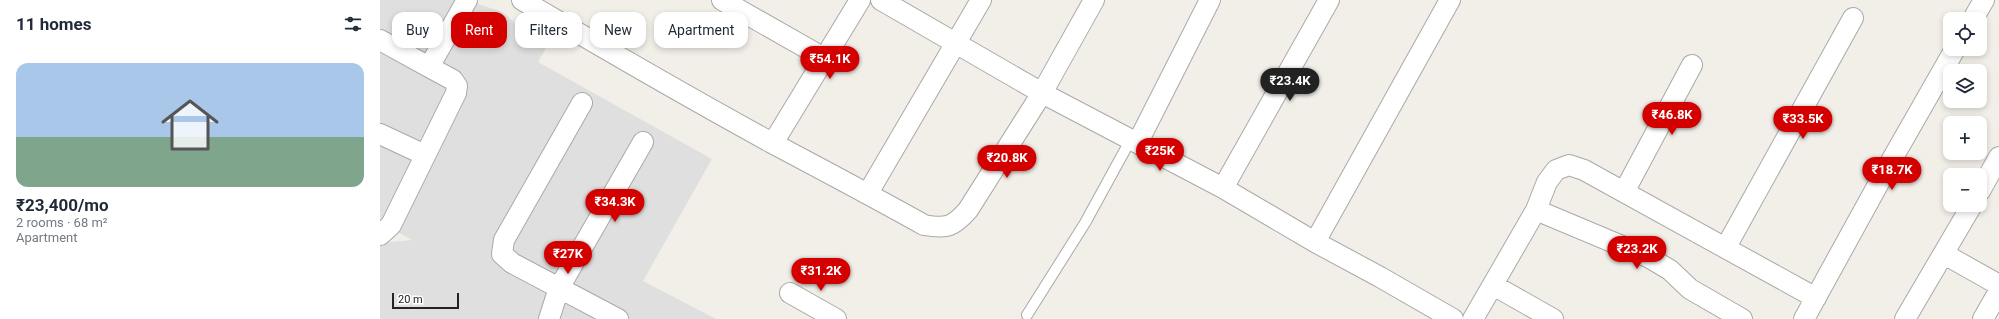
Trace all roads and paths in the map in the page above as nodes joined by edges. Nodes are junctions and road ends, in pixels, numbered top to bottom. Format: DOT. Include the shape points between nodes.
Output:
graph roads {
  1 [pos="467,0"];
  2 [pos="522,0"];
  3 [pos="722,0"];
  4 [pos="860,0"];
  5 [pos="881,0"];
  6 [pos="982,0"];
  7 [pos="1094,0"];
  8 [pos="1210,0"];
  9 [pos="1329,0"];
  10 [pos="1450,0"];
  11 [pos="1984,0"];
  12 [pos="1977,12"];
  13 [pos="1853,18"];
  14 [pos="380,40"];
  15 [pos="955,44"];
  16 [pos="1952,56"];
  17 [pos="824,58"];
  18 [pos="1692,65"];
  19 [pos="429,67"];
  20 [pos="1042,94"];
  21 [pos="582,103"];
  22 [pos="380,134"];
  23 [pos="1134,141"];
  24 [pos="643,142"];
  25 [pos="773,143"];
  26 [pos="425,155"];
  27 [pos="1996,168"];
  28 [pos="1987,181"];
  29 [pos="1223,188"];
  30 [pos="1624,192"];
  31 [pos="868,193"];
  32 [pos="1536,210"];
  33 [pos="1968,212"];
  34 [pos="380,235"];
  35 [pos="1315,242"];
  36 [pos="1726,247"];
  37 [pos="1944,254"];
  38 [pos="1493,285"];
  39 [pos="1999,285"];
  40 [pos="559,288"];
  41 [pos="1999,291"];
  42 [pos="790,293"];
  43 [pos="1816,298"];
  44 [pos="1027,315"];
  45 [pos="549,319"];
  46 [pos="618,319"];
  47 [pos="836,319"];
  48 [pos="1453,319"];
  49 [pos="1473,319"];
  50 [pos="1553,319"];
  51 [pos="1742,319"];
  52 [pos="1804,319"];
  53 [pos="1905,319"];
  54 [pos="1983,319"];
  1 -- 19 [label="street"];
  2 -- 25 [label="street"];
  3 -- 17 [label="street"];
  4 -- 17 [label="street"];
  5 -- 15 [label="street"];
  6 -- 15 [label="street"];
  7 -- 20 [label="street"];
  8 -- 23 [label="street"];
  9 -- 29 [label="street"];
  10 -- 35 [label="street"];
  11 -- 12 [label="street"];
  13 -- 36 [label="street"];
  14 -- 19 [label="street"];
  15 -- 20 [label="street"];
  15 -- 31 [label="street"];
  16 -- 43 [label="street"];
  17 -- 25 [label="street"];
  18 -- 30 [label="street"];
  19 -- 26 [label="street" via="453,80 457,86 456,93"];
  20 -- 23 [label="street"];
  20 -- 31 [label="street" via="968,210 957,223 942,228 924,225"];
  21 -- 40 [label="street" via="504,240 502,254 512,263"];
  22 -- 26 [label="street"];
  23 -- 29 [label="street"];
  23 -- 44 [label="lane"];
  24 -- 40 [label="street"];
  25 -- 31 [label="street"];
  26 -- 34 [label="street" via="391,225"];
  27 -- 28 [label="street"];
  29 -- 35 [label="street"];
  30 -- 32 [label="street" via="1584,170 1569,166 1556,170 1547,182"];
  30 -- 36 [label="street"];
  32 -- 38 [label="street"];
  32 -- 51 [label="street" via="1648,257 1670,270 1690,289"];
  33 -- 37 [label="street"];
  35 -- 48 [label="street"];
  36 -- 43 [label="street"];
  37 -- 39 [label="street"];
  37 -- 53 [label="street"];
  38 -- 49 [label="street"];
  38 -- 50 [label="street"];
  40 -- 45 [label="street"];
  40 -- 46 [label="street"];
  41 -- 54 [label="street"];
  42 -- 47 [label="street"];
  43 -- 52 [label="street"];
}
